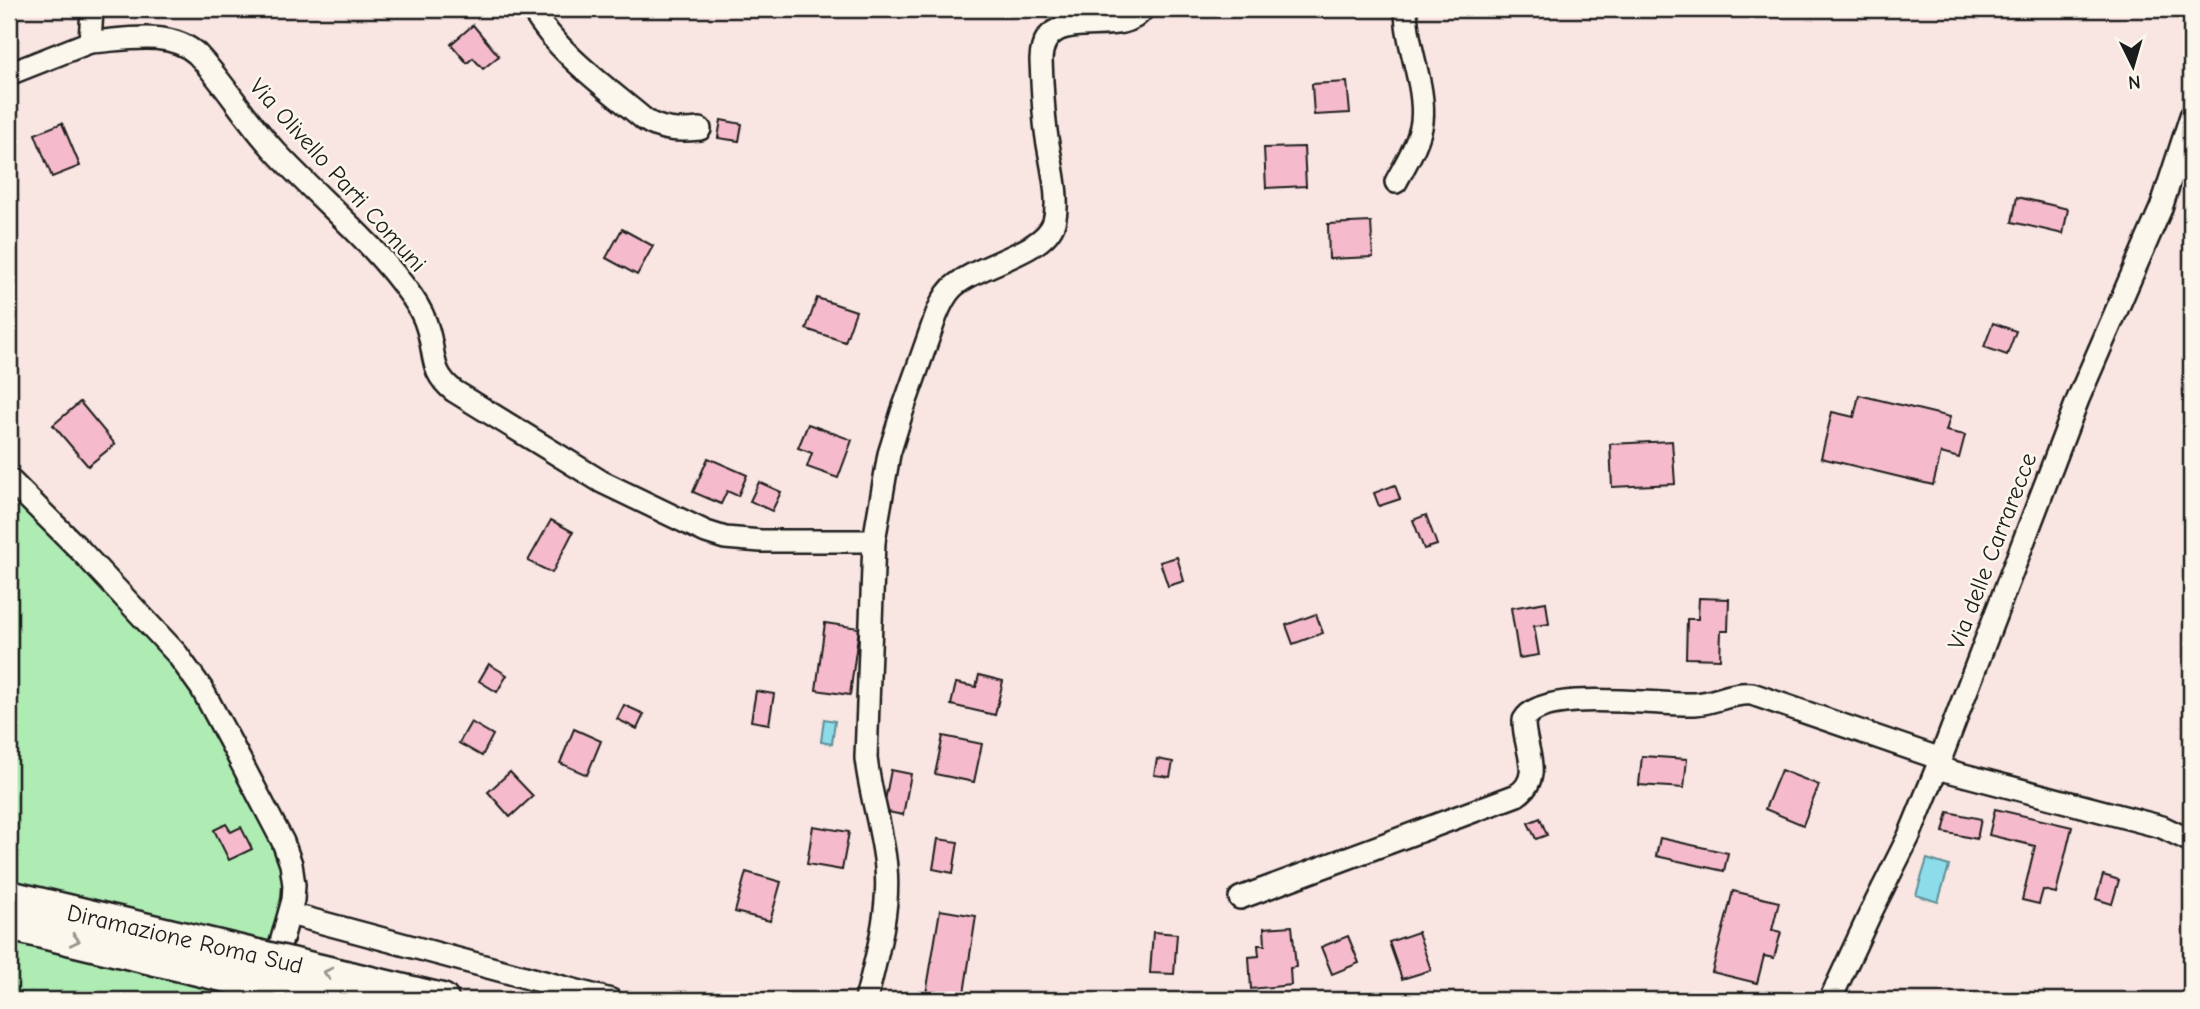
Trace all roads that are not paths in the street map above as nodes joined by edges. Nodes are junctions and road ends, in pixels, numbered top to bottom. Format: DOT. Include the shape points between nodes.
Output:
graph roads {
  1 [pos="92,9"];
  2 [pos="532,9"];
  3 [pos="1143,9"];
  4 [pos="1406,9"];
  5 [pos="90,43"];
  6 [pos="9,74"];
  7 [pos="2191,116"];
  8 [pos="699,129"];
  9 [pos="1396,182"];
  10 [pos="9,479"];
  11 [pos="874,541"];
  12 [pos="1939,764"];
  13 [pos="2191,841"];
  14 [pos="9,897"];
  15 [pos="1240,898"];
  16 [pos="290,914"];
  17 [pos="9,924"];
  18 [pos="270,978"];
  19 [pos="327,1000"];
  20 [pos="442,1000"];
  21 [pos="611,1000"];
  22 [pos="866,1000"];
  23 [pos="1830,1000"];
  1 -- 5 [label="street"];
  2 -- 8 [label="street" via="562,48 645,120 668,129"];
  3 -- 11 [label="street" via="1129,20 1070,24 1046,38 1041,60 1054,221 1037,244 966,278 945,297 893,439"];
  4 -- 9 [label="street" via="1422,122"];
  5 -- 6 [label="street, Via Olivello Parti Comuni"];
  5 -- 11 [label="street, Via Olivello Parti Comuni" via="166,39 197,54 265,141 365,240 412,297 426,321 439,378 454,391 601,482 706,532 761,541"];
  7 -- 12 [label="street, Via delle Carrarecce" via="2161,208 2078,399"];
  10 -- 16 [label="street" via="190,670 283,842 293,877"];
  11 -- 22 [label="street" via="866,758 887,881"];
  12 -- 13 [label="street" via="2162,827"];
  12 -- 15 [label="street" via="1752,694 1690,704 1551,704 1528,713 1524,720 1532,775 1521,793"];
  12 -- 23 [label="street, Via delle Carrarecce"];
  14 -- 18 [label="highway, Diramazione Roma Sud"];
  16 -- 18 [label="street"];
  16 -- 21 [label="street"];
  17 -- 18 [label="highway, Diramazione Roma Sud, one-way"];
  18 -- 19 [label="highway, Diramazione Roma Sud"];
  20 -- 18 [label="highway, Diramazione Roma Sud, one-way"];
}
